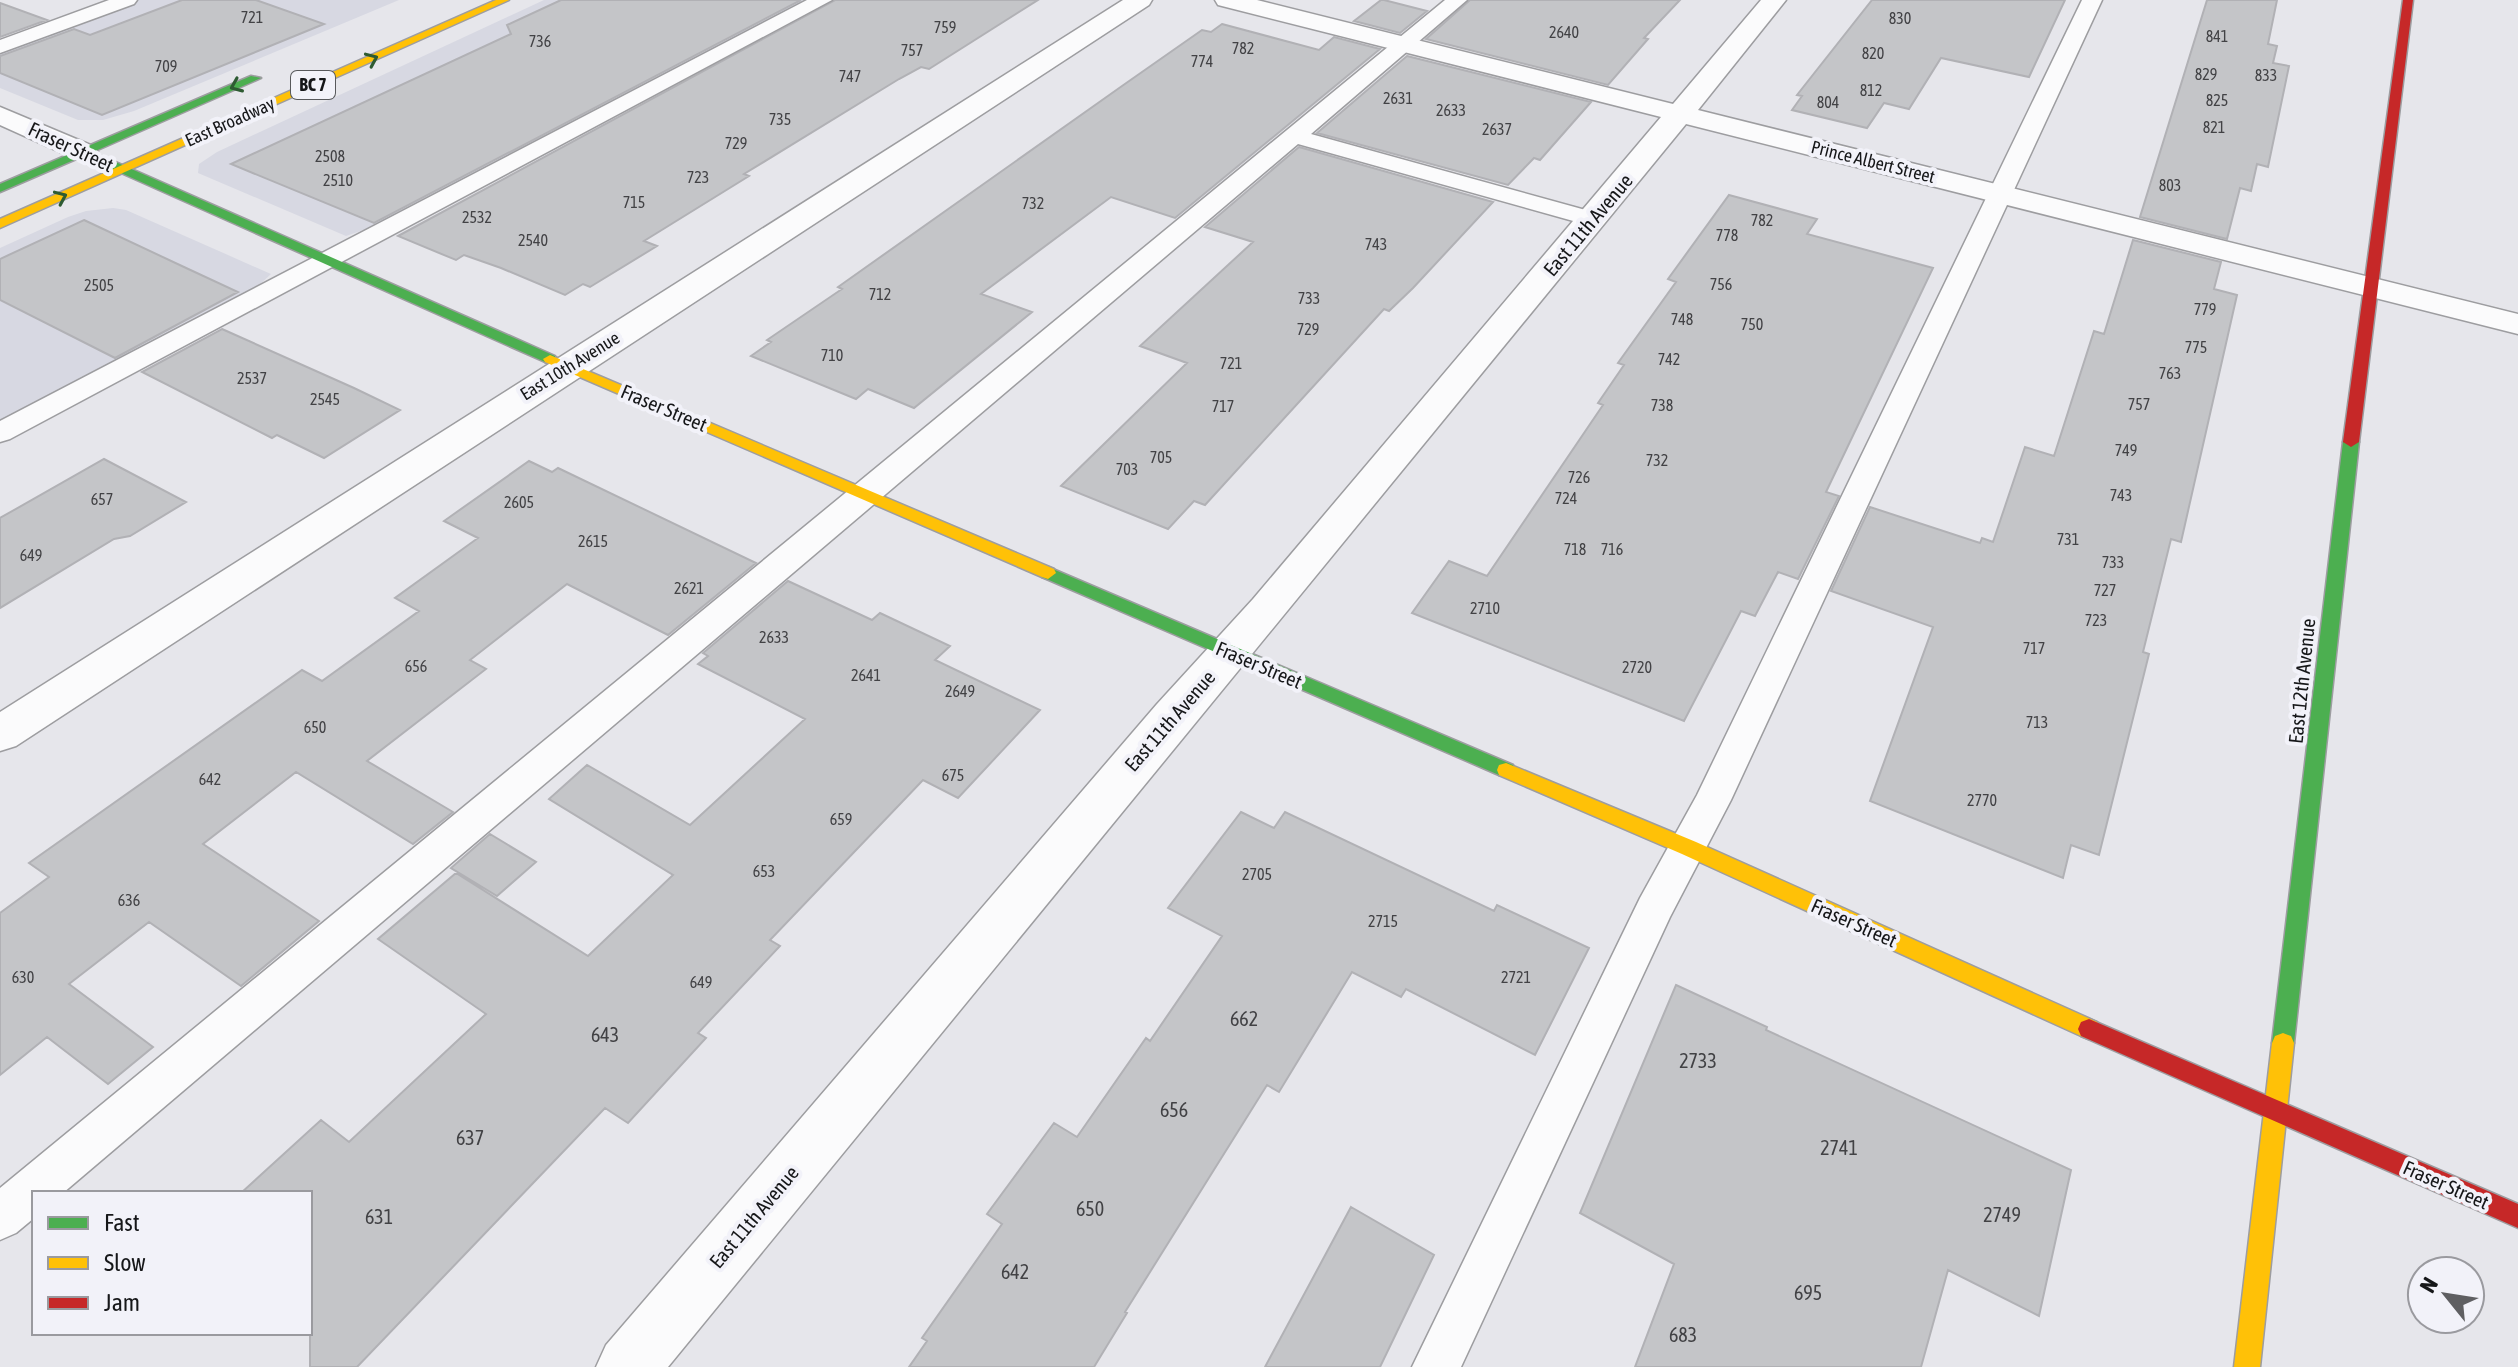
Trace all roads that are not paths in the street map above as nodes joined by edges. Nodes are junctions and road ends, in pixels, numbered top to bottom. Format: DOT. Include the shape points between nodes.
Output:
graph roads {
  1 [pos="127,0"];
  2 [pos="504,0"];
  3 [pos="822,0"];
  4 [pos="1140,0"];
  5 [pos="1227,0"];
  6 [pos="1457,0"];
  7 [pos="1774,0"];
  8 [pos="2092,0"];
  9 [pos="2408,0"];
  10 [pos="1404,43"];
  11 [pos="0,47"];
  12 [pos="275,70"];
  13 [pos="1680,114"];
  14 [pos="0,115"];
  15 [pos="1293,136"];
  16 [pos="83,152"];
  17 [pos="122,170"];
  18 [pos="0,188"];
  19 [pos="2002,195"];
  20 [pos="1592,219"];
  21 [pos="0,224"];
  22 [pos="326,261"];
  23 [pos="2369,287"];
  24 [pos="2518,324"];
  25 [pos="568,367"];
  26 [pos="0,433"];
  27 [pos="867,494"];
  28 [pos="1230,653"];
  29 [pos="0,734"];
  30 [pos="1689,848"];
  31 [pos="2277,1111"];
  32 [pos="2518,1216"];
  33 [pos="0,1217"];
  34 [pos="628,1367"];
  35 [pos="1436,1367"];
  36 [pos="2247,1367"];
  1 -- 11 [label="lane"];
  17 -- 2 [label="street, East Broadway / BC 7, one-way"];
  3 -- 22 [label="lane"];
  4 -- 25 [label="street, East 10th Avenue"];
  5 -- 10 [label="street, Prince Albert Street"];
  6 -- 10 [label="lane"];
  7 -- 13 [label="street, East 11th Avenue"];
  8 -- 19 [label="lane"];
  9 -- 23 [label="street, East 12th Avenue"];
  10 -- 13 [label="street, Prince Albert Street"];
  10 -- 15 [label="lane"];
  12 -- 16 [label="street, East Broadway / BC 7, one-way"];
  13 -- 19 [label="street, Prince Albert Street"];
  13 -- 20 [label="street, East 11th Avenue"];
  14 -- 16 [label="street, Fraser Street"];
  15 -- 20 [label="lane"];
  15 -- 27 [label="lane"];
  16 -- 17 [label="street, Fraser Street"];
  16 -- 18 [label="street, East Broadway / BC 7"];
  21 -- 17 [label="street, East Broadway / BC 7, one-way"];
  17 -- 22 [label="street, Fraser Street"];
  19 -- 23 [label="street, Prince Albert Street"];
  19 -- 30 [label="lane"];
  20 -- 28 [label="street, East 11th Avenue"];
  22 -- 25 [label="street, Fraser Street"];
  22 -- 26 [label="lane"];
  23 -- 24 [label="street, Prince Albert Street"];
  23 -- 31 [label="street, East 12th Avenue"];
  25 -- 27 [label="street, Fraser Street"];
  25 -- 29 [label="street, East 10th Avenue"];
  27 -- 28 [label="street, Fraser Street"];
  27 -- 33 [label="lane"];
  28 -- 30 [label="street, Fraser Street"];
  28 -- 34 [label="street, East 11th Avenue"];
  30 -- 31 [label="street, Fraser Street"];
  30 -- 35 [label="lane" via="1654,910"];
  31 -- 32 [label="street, Fraser Street"];
  31 -- 36 [label="street, East 12th Avenue"];
}
